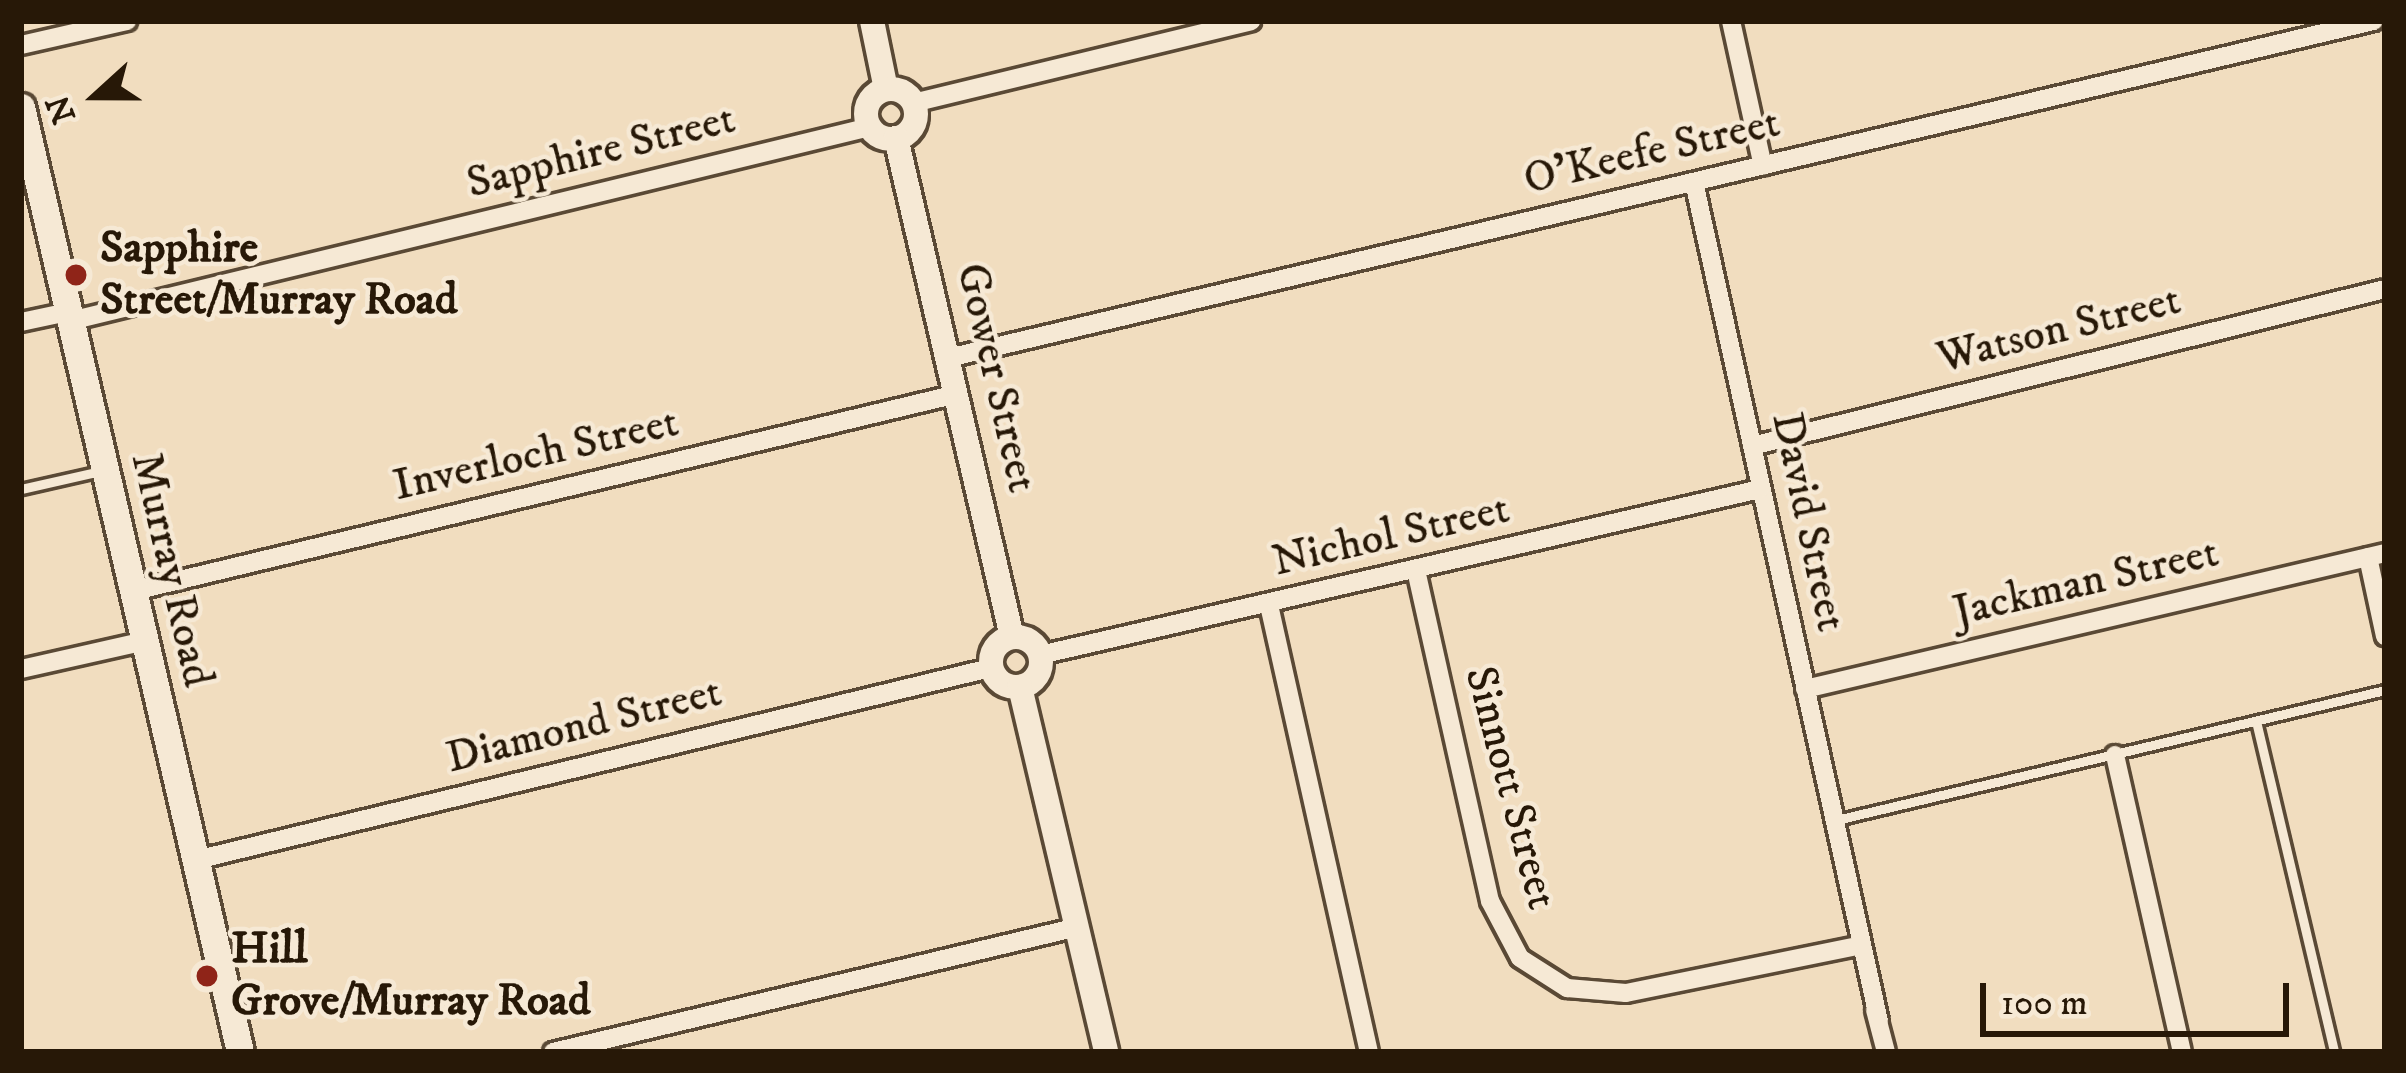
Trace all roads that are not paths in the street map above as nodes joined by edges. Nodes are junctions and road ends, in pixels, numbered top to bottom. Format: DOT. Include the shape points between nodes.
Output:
graph roads {
  1 [pos="127,21"];
  2 [pos="872,21"];
  3 [pos="1250,21"];
  4 [pos="1732,21"];
  5 [pos="2374,21"];
  6 [pos="21,45"];
  7 [pos="886,89"];
  8 [pos="913,103"];
  9 [pos="21,107"];
  10 [pos="870,127"];
  11 [pos="896,138"];
  12 [pos="1763,166"];
  13 [pos="1694,182"];
  14 [pos="2385,289"];
  15 [pos="69,316"];
  16 [pos="21,322"];
  17 [pos="948,358"];
  18 [pos="957,394"];
  19 [pos="1752,446"];
  20 [pos="105,470"];
  21 [pos="21,489"];
  22 [pos="1760,489"];
  23 [pos="2376,555"];
  24 [pos="1416,570"];
  25 [pos="134,591"];
  26 [pos="1269,604"];
  27 [pos="2385,636"];
  28 [pos="1012,637"];
  29 [pos="145,641"];
  30 [pos="1040,656"];
  31 [pos="991,668"];
  32 [pos="21,669"];
  33 [pos="1020,688"];
  34 [pos="1805,689"];
  35 [pos="2385,690"];
  36 [pos="2256,721"];
  37 [pos="2115,755"];
  38 [pos="1835,820"];
  39 [pos="196,860"];
  40 [pos="1078,927"];
  41 [pos="1856,947"];
  42 [pos="240,1052"];
  43 [pos="554,1052"];
  44 [pos="1106,1052"];
  45 [pos="1369,1052"];
  46 [pos="1886,1052"];
  47 [pos="2182,1052"];
  48 [pos="2334,1052"];
  1 -- 6 [label="street"];
  2 -- 7 [label="street"];
  3 -- 8 [label="street"];
  4 -- 12 [label="street"];
  5 -- 12 [label="street, O'Keefe Street"];
  7 -- 8 [label="street"];
  7 -- 10 [label="street" via="866,108"];
  8 -- 11 [label="street" via="911,128"];
  9 -- 15 [label="main road, Murray Road"];
  10 -- 11 [label="street"];
  10 -- 15 [label="street, Sapphire Street"];
  11 -- 17 [label="street, Gower Street"];
  12 -- 13 [label="street, O'Keefe Street"];
  13 -- 17 [label="street, O'Keefe Street"];
  13 -- 19 [label="street, David Street"];
  14 -- 19 [label="street, Watson Street"];
  15 -- 16 [label="street, Sapphire Street"];
  15 -- 20 [label="main road, Murray Road"];
  17 -- 18 [label="street, Gower Street"];
  18 -- 25 [label="street, Inverloch Street"];
  18 -- 28 [label="street, Gower Street"];
  19 -- 22 [label="street, David Street"];
  20 -- 21 [label="lane"];
  20 -- 25 [label="main road, Murray Road"];
  22 -- 24 [label="street, Nichol Street"];
  22 -- 34 [label="street, David Street"];
  23 -- 27 [label="street"];
  23 -- 34 [label="street, Jackman Street"];
  24 -- 26 [label="street, Nichol Street"];
  24 -- 41 [label="street, Sinnott Street" via="1490,901 1520,958 1567,988 1626,993"];
  25 -- 29 [label="main road, Murray Road"];
  26 -- 30 [label="street, Nichol Street"];
  26 -- 45 [label="street"];
  28 -- 30 [label="street" via="1028,640"];
  28 -- 31 [label="street" via="996,646"];
  29 -- 32 [label="street"];
  29 -- 39 [label="main road, Murray Road"];
  30 -- 33 [label="street" via="1037,676"];
  31 -- 33 [label="street" via="1003,685"];
  31 -- 39 [label="street, Diamond Street"];
  33 -- 40 [label="street"];
  34 -- 38 [label="street, David Street"];
  35 -- 36 [label="lane"];
  36 -- 37 [label="lane"];
  36 -- 48 [label="lane"];
  37 -- 38 [label="lane"];
  37 -- 47 [label="street"];
  38 -- 41 [label="street, David Street"];
  39 -- 42 [label="main road, Murray Road"];
  40 -- 43 [label="street"];
  40 -- 44 [label="street"];
  41 -- 46 [label="street, David Street" via="1875,974"];
}
